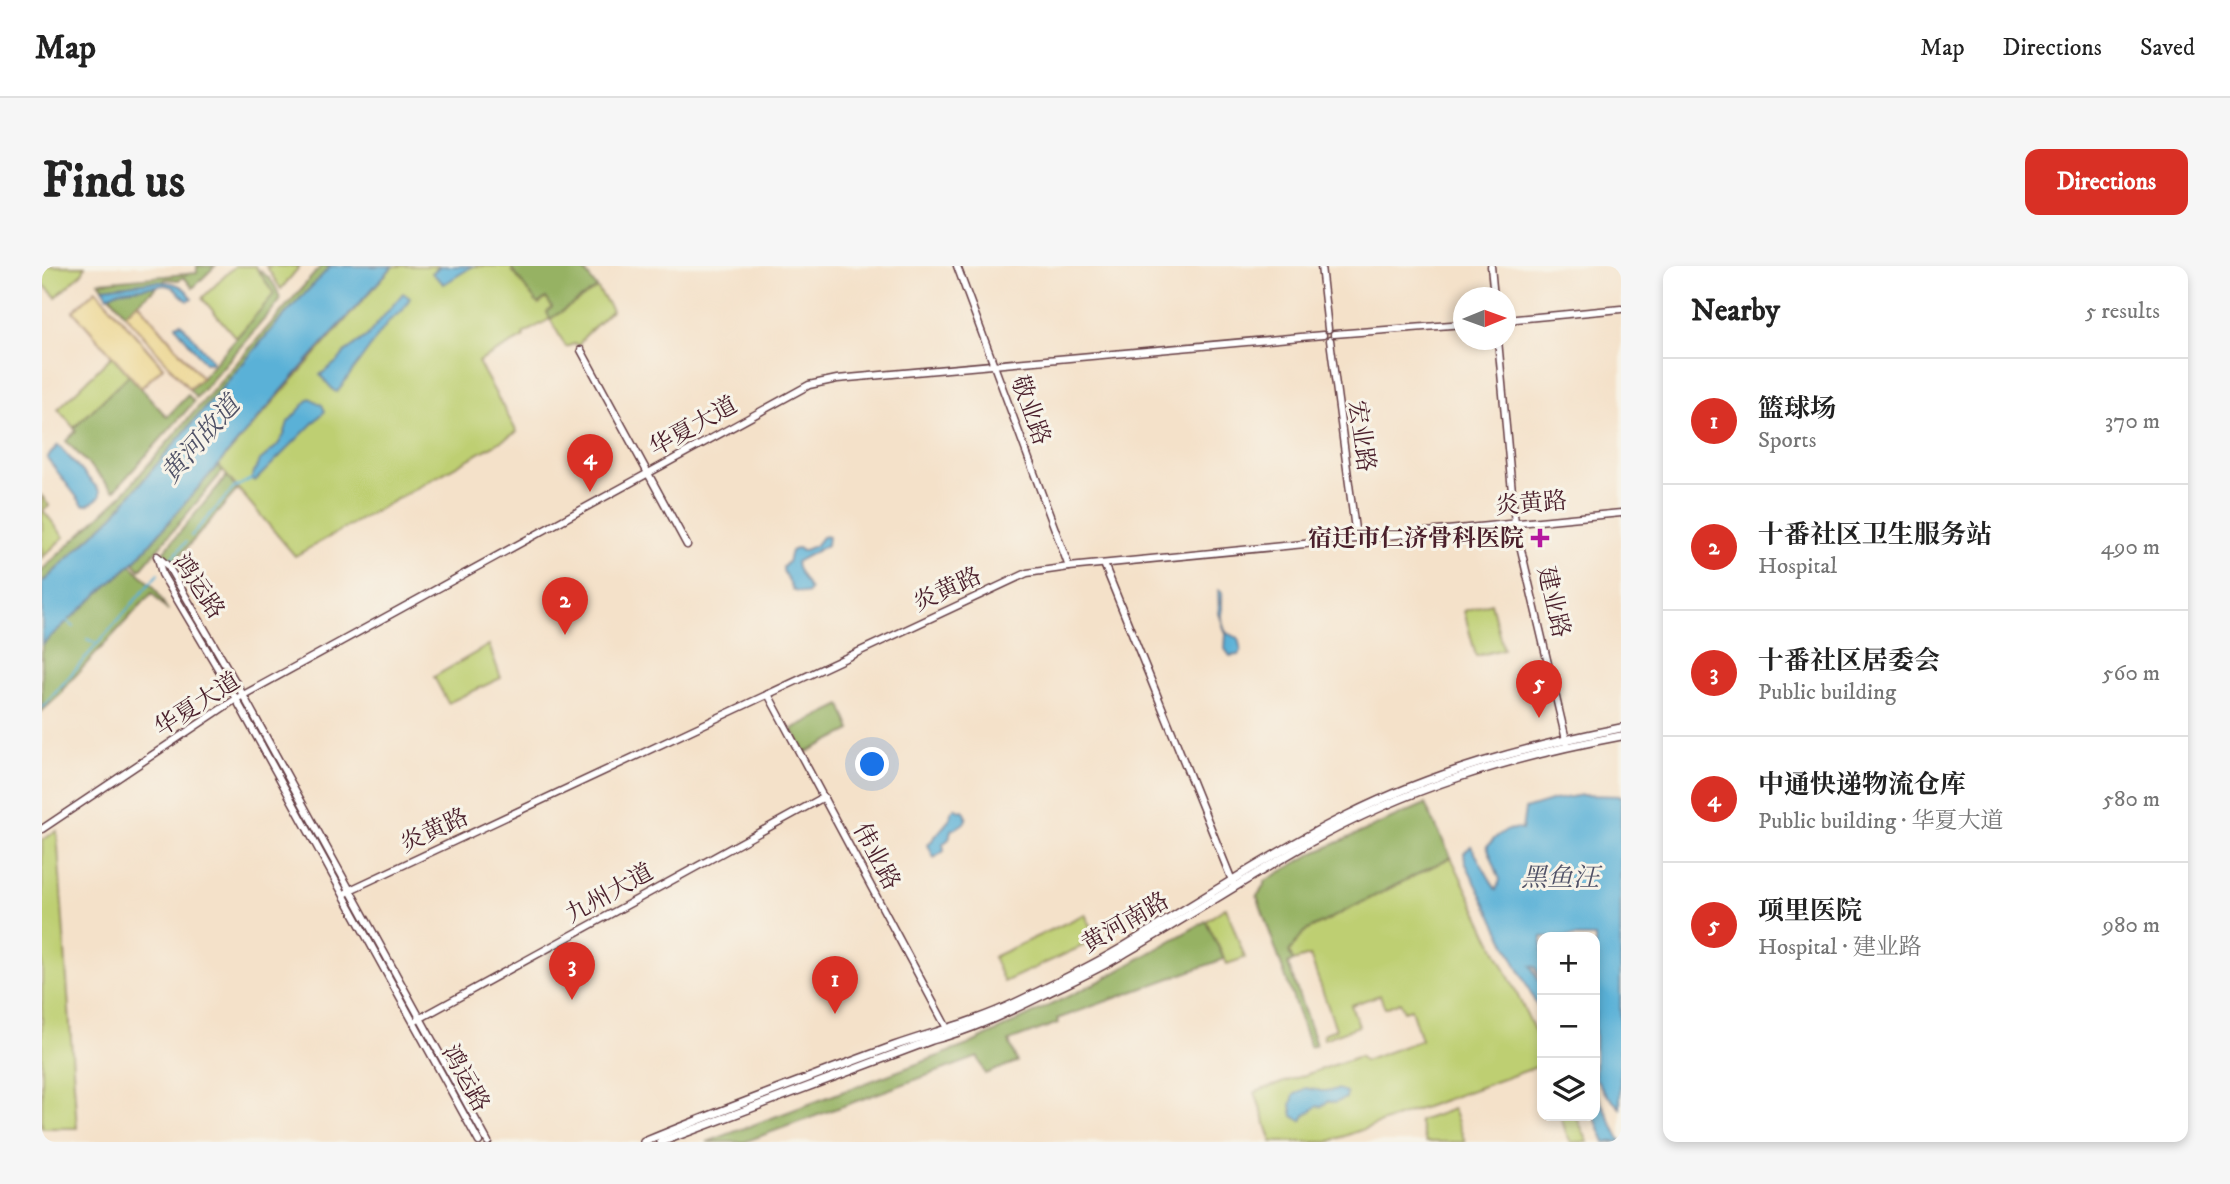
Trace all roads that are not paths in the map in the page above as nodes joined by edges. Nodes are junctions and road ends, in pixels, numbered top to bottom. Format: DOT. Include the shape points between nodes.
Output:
graph roads {
  1 [pos="957,266"];
  2 [pos="1321,266"];
  3 [pos="1491,266"];
  4 [pos="1493,287"];
  5 [pos="1621,309"];
  6 [pos="1516,319"];
  7 [pos="1453,325"];
  8 [pos="1329,335"];
  9 [pos="581,350"];
  10 [pos="1499,350"];
  11 [pos="994,366"];
  12 [pos="649,472"];
  13 [pos="1621,513"];
  14 [pos="1516,524"];
  15 [pos="1356,537"];
  16 [pos="687,545"];
  17 [pos="1104,564"];
  18 [pos="1069,567"];
  19 [pos="768,694"];
  20 [pos="240,697"];
  21 [pos="1621,728"];
  22 [pos="1621,736"];
  23 [pos="1567,742"];
  24 [pos="824,797"];
  25 [pos="42,829"];
  26 [pos="1233,883"];
  27 [pos="347,892"];
  28 [pos="417,1020"];
  29 [pos="949,1032"];
  30 [pos="479,1142"];
  31 [pos="488,1142"];
  32 [pos="644,1142"];
  33 [pos="661,1142"];
  1 -- 11 [label="street, 敬业路"];
  2 -- 8 [label="street, 宏业路"];
  3 -- 4 [label="street"];
  5 -- 6 [label="street"];
  7 -- 8 [label="street, 华夏大道"];
  8 -- 11 [label="street, 华夏大道"];
  8 -- 15 [label="street, 宏业路"];
  9 -- 12 [label="street"];
  10 -- 14 [label="street, 建业路"];
  11 -- 12 [label="street, 华夏大道" via="819,382"];
  11 -- 18 [label="street, 敬业路"];
  12 -- 16 [label="street"];
  12 -- 20 [label="street, 华夏大道"];
  13 -- 14 [label="street, 炎黄路"];
  14 -- 15 [label="street, 炎黄路"];
  14 -- 23 [label="street, 建业路"];
  15 -- 17 [label="street, 炎黄路"];
  17 -- 18 [label="street, 炎黄路"];
  17 -- 26 [label="street"];
  18 -- 19 [label="street, 炎黄路" via="1027,573"];
  19 -- 24 [label="street, 伟业路"];
  19 -- 27 [label="street, 炎黄路"];
  20 -- 20 [label="street, 鸿运路" via="168,566 157,556 162,574"];
  20 -- 25 [label="street, 华夏大道"];
  20 -- 27 [label="street, 鸿运路"];
  21 -- 23 [label="main road, 黄河南路"];
  22 -- 23 [label="main road, 黄河南路"];
  23 -- 26 [label="main road, 黄河南路" via="1469,772 1394,802"];
  24 -- 28 [label="street, 九州大道"];
  24 -- 29 [label="street, 伟业路"];
  26 -- 29 [label="main road, 黄河南路" via="1107,964 989,1020"];
  27 -- 28 [label="street, 鸿运路"];
  28 -- 30 [label="street, 鸿运路"];
  28 -- 31 [label="street, 鸿运路"];
  29 -- 32 [label="main road, 黄河南路" via="930,1033"];
  29 -- 33 [label="main road, 黄河南路"];
}
